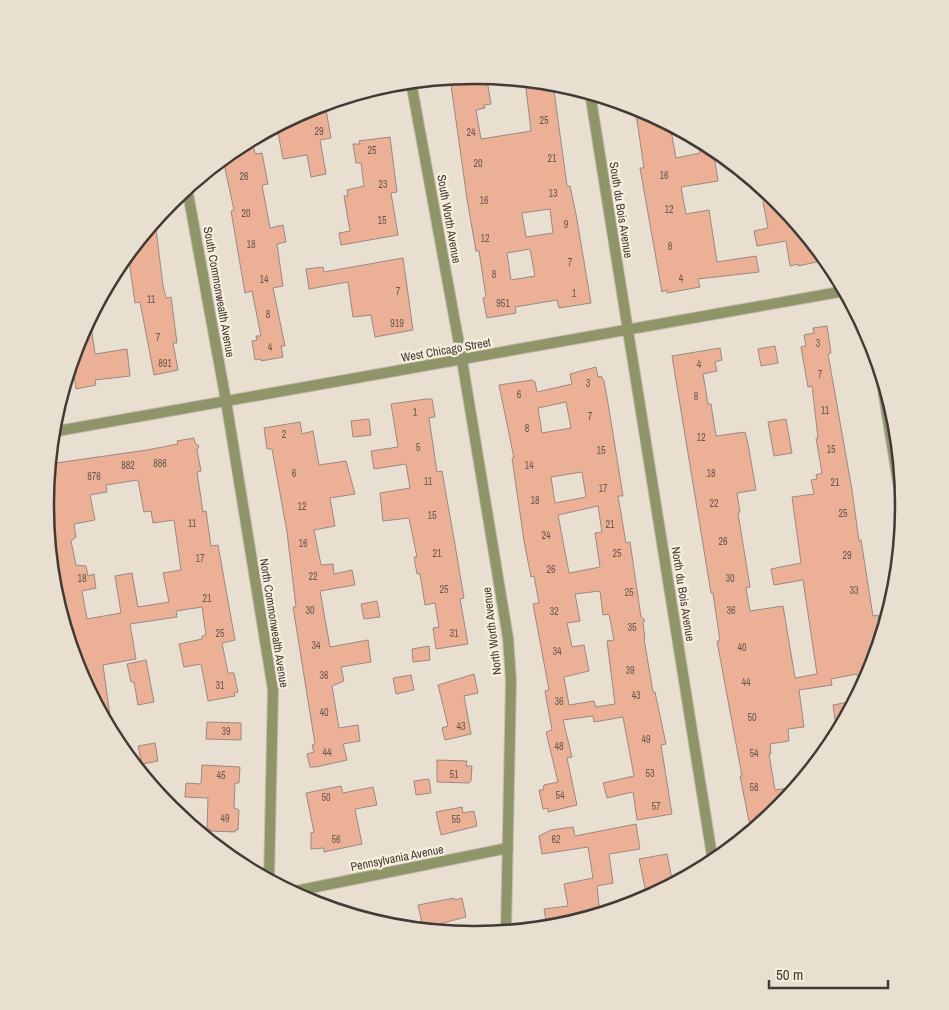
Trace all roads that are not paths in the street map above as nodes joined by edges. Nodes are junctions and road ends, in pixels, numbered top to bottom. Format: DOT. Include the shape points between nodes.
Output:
graph roads {
  1 [pos="412,89"];
  2 [pos="591,101"];
  3 [pos="189,197"];
  4 [pos="838,293"];
  5 [pos="628,330"];
  6 [pos="462,360"];
  7 [pos="226,401"];
  8 [pos="61,430"];
  9 [pos="508,848"];
  10 [pos="712,852"];
  11 [pos="269,872"];
  12 [pos="304,889"];
  13 [pos="506,925"];
  1 -- 6 [label="street, South Worth Avenue"];
  2 -- 5 [label="street, South du Bois Avenue"];
  3 -- 7 [label="street, South Commonwealth Avenue"];
  4 -- 5 [label="street, West Chicago Street"];
  5 -- 6 [label="street, West Chicago Street"];
  5 -- 10 [label="street, North du Bois Avenue"];
  6 -- 7 [label="street, West Chicago Street"];
  6 -- 9 [label="street, North Worth Avenue" via="510,652"];
  7 -- 8 [label="street, West Chicago Street"];
  7 -- 11 [label="street, North Commonwealth Avenue" via="273,690"];
  9 -- 12 [label="street, Pennsylvania Avenue"];
  9 -- 13 [label="street, North Worth Avenue"];
}
